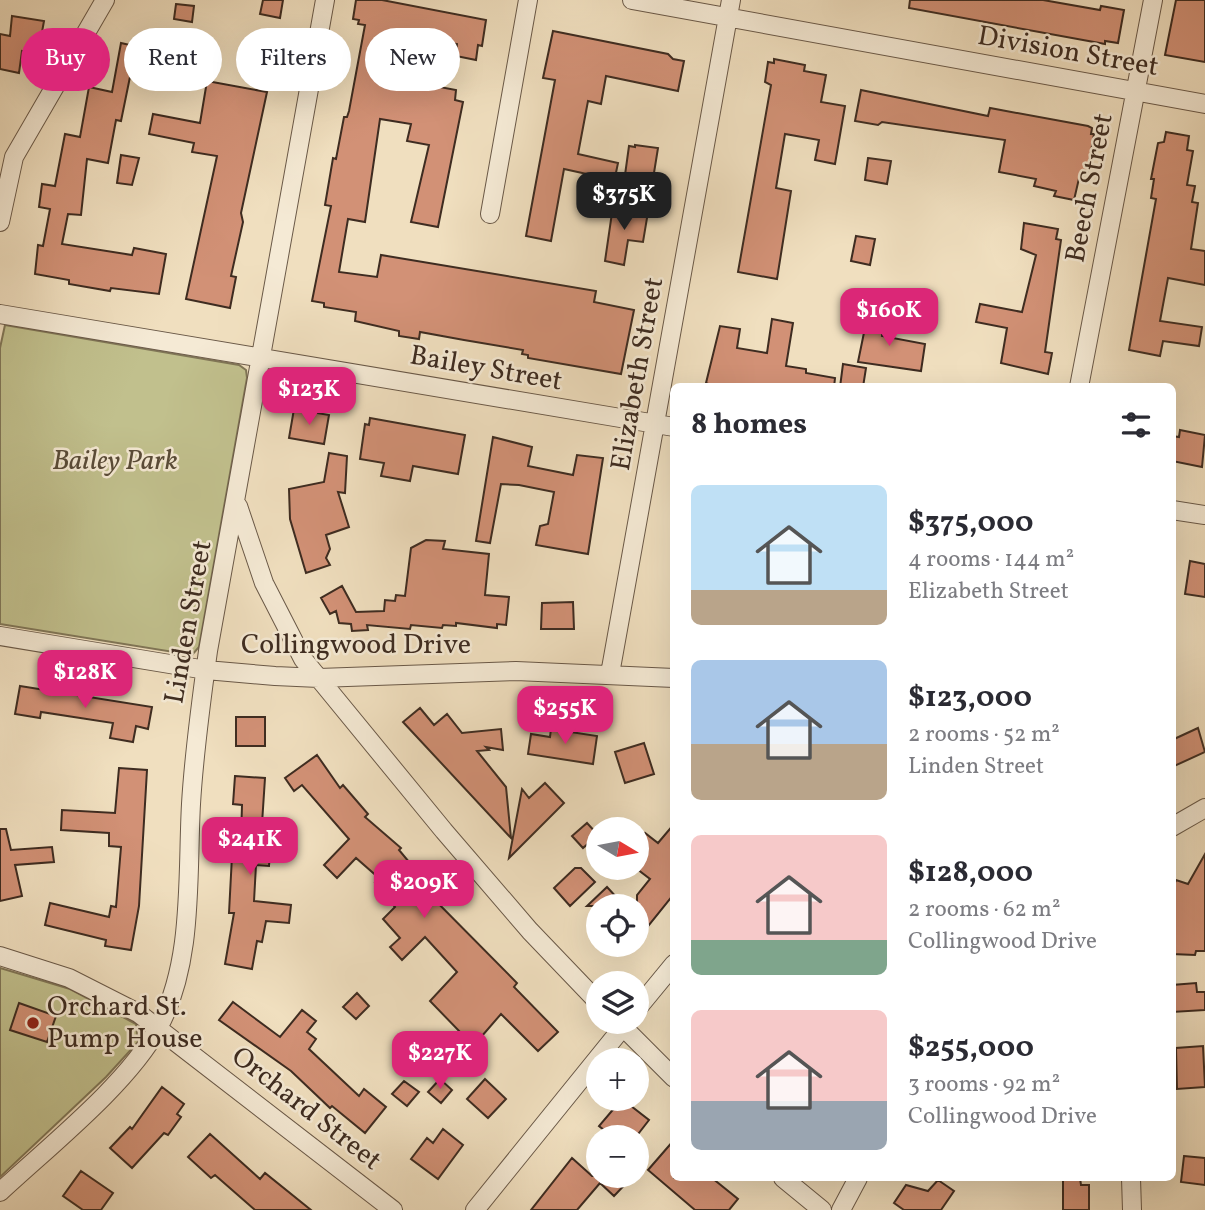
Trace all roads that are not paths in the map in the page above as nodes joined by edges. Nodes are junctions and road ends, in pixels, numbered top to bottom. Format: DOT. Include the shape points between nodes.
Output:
graph roads {
  1 [pos="106,0"];
  2 [pos="325,0"];
  3 [pos="528,0"];
  4 [pos="632,0"];
  5 [pos="1153,0"];
  6 [pos="729,9"];
  7 [pos="1135,90"];
  8 [pos="1205,103"];
  9 [pos="490,214"];
  10 [pos="0,222"];
  11 [pos="0,314"];
  12 [pos="262,358"];
  13 [pos="671,383"];
  14 [pos="1080,383"];
  15 [pos="670,392"];
  16 [pos="665,425"];
  17 [pos="237,502"];
  18 [pos="1176,511"];
  19 [pos="1205,516"];
  20 [pos="0,636"];
  21 [pos="206,670"];
  22 [pos="610,674"];
  23 [pos="319,678"];
  24 [pos="670,678"];
  25 [pos="1205,808"];
  26 [pos="1176,821"];
  27 [pos="0,956"];
  28 [pos="670,969"];
  29 [pos="586,989"];
  30 [pos="649,994"];
  31 [pos="159,1028"];
  32 [pos="614,1034"];
  33 [pos="632,1034"];
  34 [pos="670,1074"];
  35 [pos="787,1181"];
  36 [pos="856,1181"];
  37 [pos="1131,1181"];
  38 [pos="0,1192"];
  39 [pos="393,1210"];
  40 [pos="475,1210"];
  41 [pos="822,1210"];
  42 [pos="841,1210"];
  43 [pos="1132,1210"];
  1 -- 10 [label="street" via="14,157"];
  2 -- 12 [label="street, Linden Street"];
  3 -- 9 [label="street"];
  4 -- 6 [label="street, Division Street"];
  5 -- 7 [label="street, Beech Street"];
  6 -- 7 [label="street, Division Street"];
  6 -- 13 [label="street, Elizabeth Street"];
  7 -- 8 [label="street, Division Street"];
  7 -- 14 [label="street, Beech Street"];
  11 -- 12 [label="street, Bailey Street"];
  12 -- 16 [label="street, Bailey Street"];
  12 -- 17 [label="street, Linden Street"];
  15 -- 16 [label="street, Elizabeth Street"];
  16 -- 22 [label="street, Elizabeth Street"];
  17 -- 21 [label="street, Linden Street"];
  17 -- 23 [label="street" via="264,583 303,659"];
  18 -- 19 [label="street"];
  20 -- 21 [label="street, Collingwood Drive"];
  21 -- 23 [label="street, Collingwood Drive"];
  21 -- 31 [label="street, Linden Street" via="196,735 182,947"];
  22 -- 23 [label="street, Collingwood Drive" via="516,671"];
  22 -- 24 [label="street, Collingwood Drive"];
  23 -- 29 [label="street" via="457,847"];
  25 -- 26 [label="street"];
  27 -- 31 [label="street, Orchard Street" via="69,978"];
  28 -- 30 [label="street"];
  31 -- 38 [label="street, Linden Street" via="122,1077"];
  31 -- 39 [label="street, Orchard Street"];
  32 -- 40 [label="street"];
  33 -- 34 [label="street"];
  35 -- 41 [label="street"];
  36 -- 42 [label="street"];
  37 -- 43 [label="street"];
}
